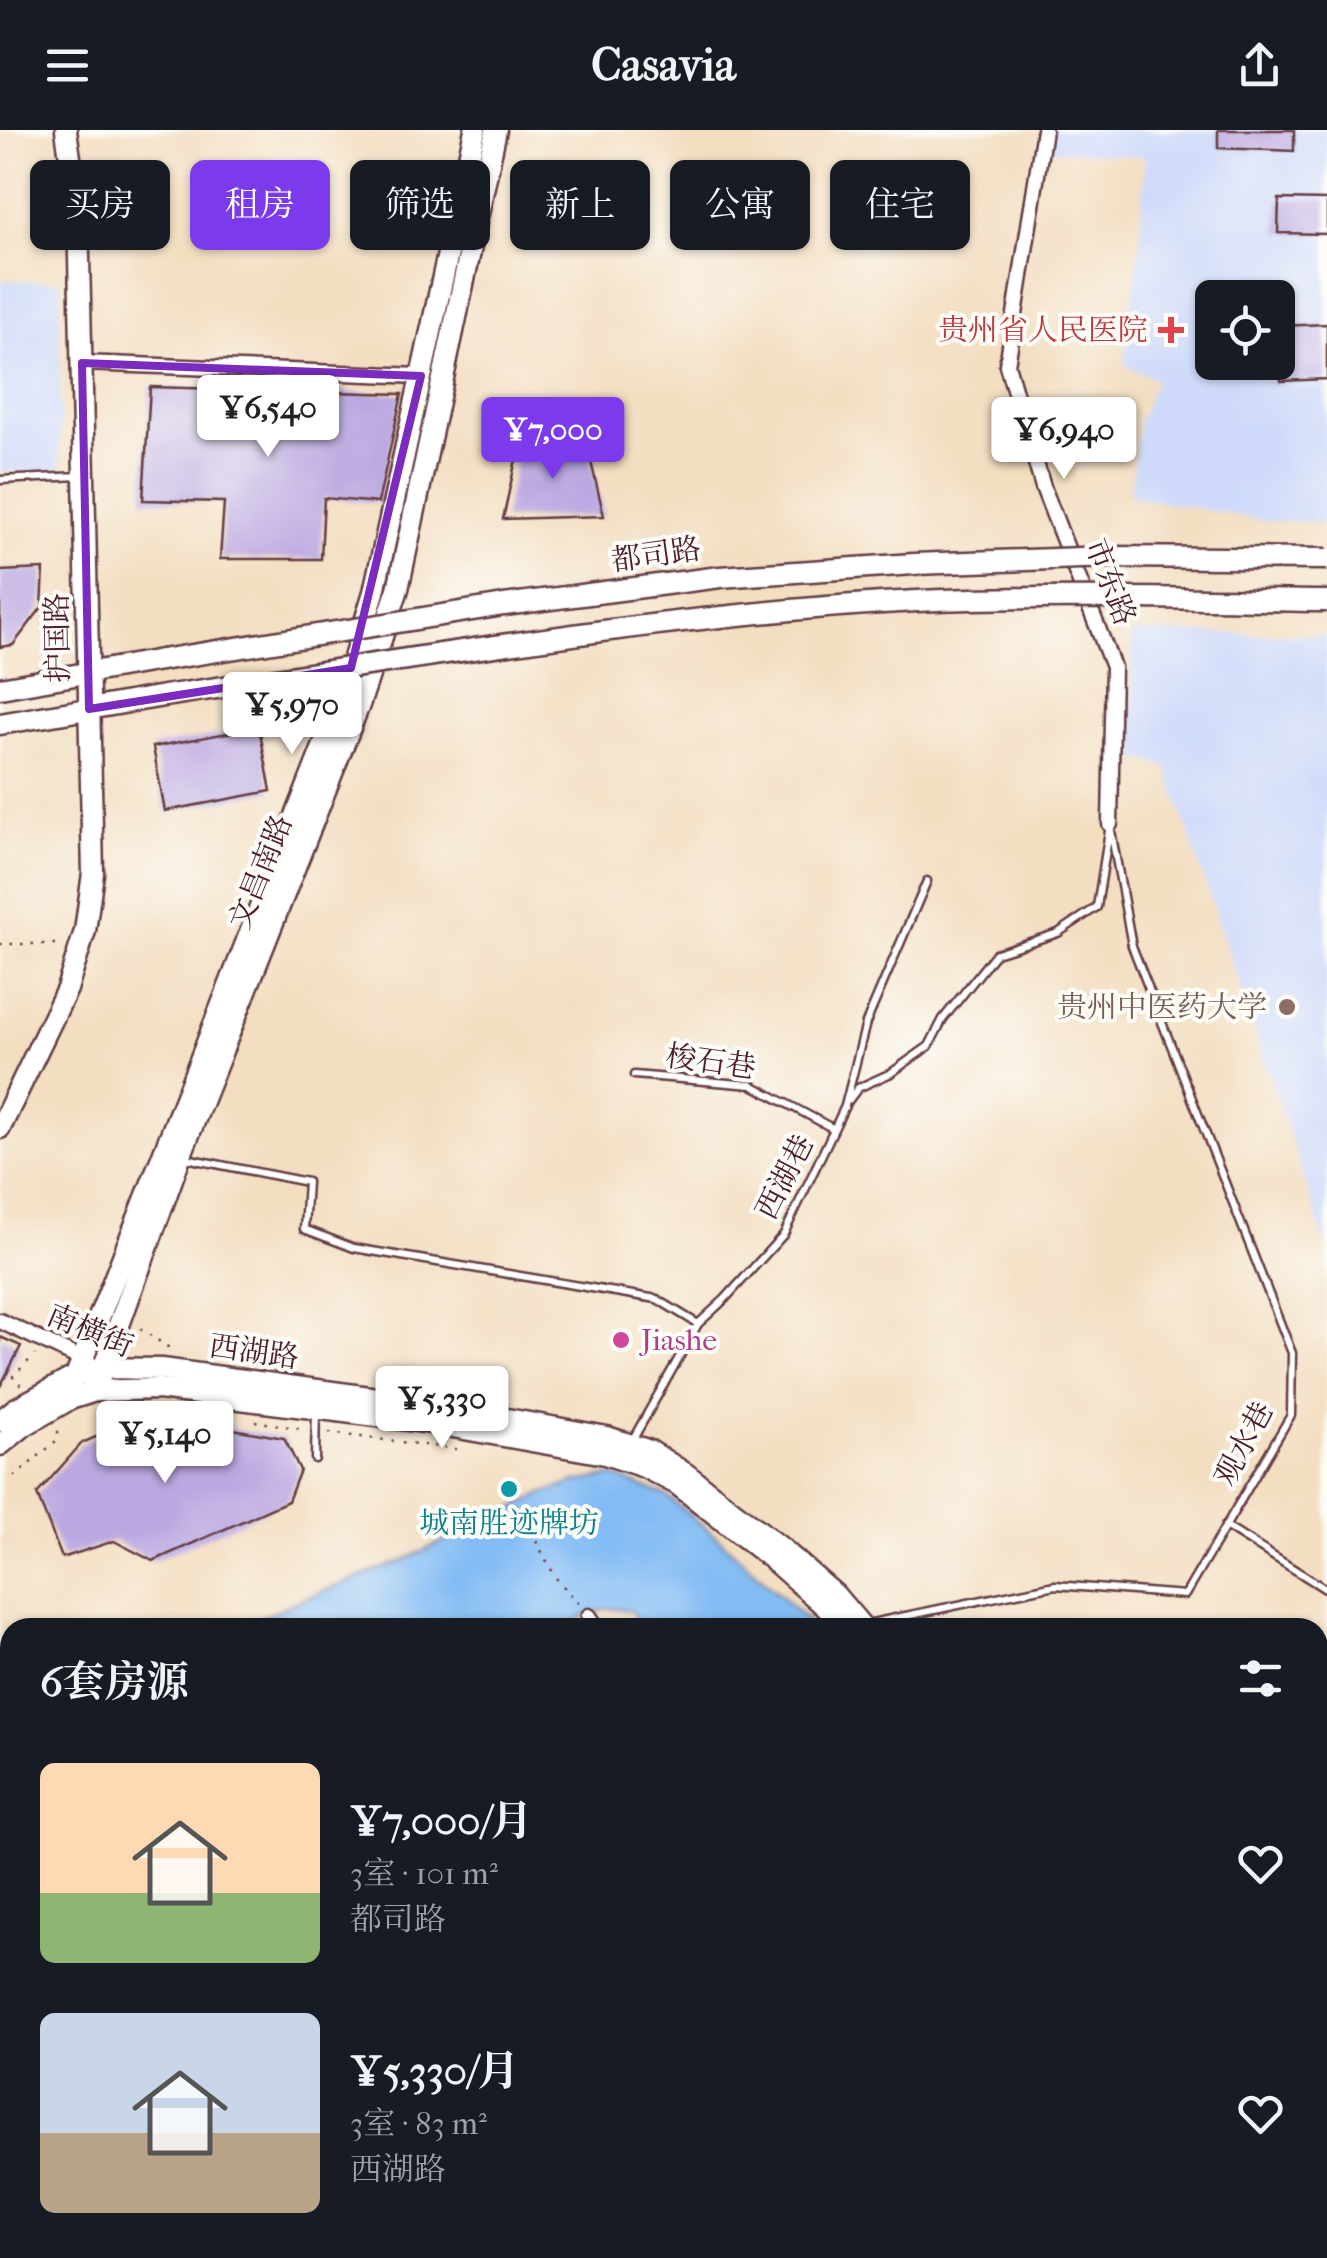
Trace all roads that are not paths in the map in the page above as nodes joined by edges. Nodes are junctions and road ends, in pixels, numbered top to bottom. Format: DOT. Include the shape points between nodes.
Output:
graph roads {
  1 [pos="66,130"];
  2 [pos="476,130"];
  3 [pos="496,130"];
  4 [pos="1044,130"];
  5 [pos="82,363"];
  6 [pos="422,376"];
  7 [pos="84,476"];
  8 [pos="0,480"];
  9 [pos="1327,559"];
  10 [pos="1327,601"];
  11 [pos="88,673"];
  12 [pos="0,688"];
  13 [pos="89,709"];
  14 [pos="0,724"];
  15 [pos="1110,824"];
  16 [pos="928,881"];
  17 [pos="634,1075"];
  18 [pos="845,1106"];
  19 [pos="0,1128"];
  20 [pos="834,1129"];
  21 [pos="180,1157"];
  22 [pos="0,1321"];
  23 [pos="698,1324"];
  24 [pos="79,1368"];
  25 [pos="103,1368"];
  26 [pos="158,1388"];
  27 [pos="94,1391"];
  28 [pos="316,1408"];
  29 [pos="0,1420"];
  30 [pos="0,1445"];
  31 [pos="624,1451"];
  32 [pos="316,1459"];
  33 [pos="1225,1526"];
  34 [pos="1327,1590"];
  35 [pos="850,1618"];
  36 [pos="899,1618"];
  1 -- 5 [label="main road, 护国路" via="78,213"];
  2 -- 6 [label="main road, 文昌南路"];
  3 -- 21 [label="main road, 文昌南路" via="398,589 352,723"];
  4 -- 15 [label="street, 市东路" via="1008,365 1043,487 1113,667"];
  5 -- 6 [label="street"];
  5 -- 7 [label="main road, 护国路"];
  6 -- 24 [label="main road, 文昌南路" via="374,592 340,704"];
  7 -- 8 [label="lane"];
  7 -- 11 [label="main road, 护国路"];
  9 -- 11 [label="main road, 都司路, bridge" via="1110,556 720,577"];
  10 -- 13 [label="main road, bridge" via="936,601 696,620"];
  11 -- 12 [label="main road, 都司路"];
  11 -- 13 [label="main road, 护国路"];
  13 -- 14 [label="main road"];
  13 -- 19 [label="main road, 护国路" via="92,873 86,931 67,989"];
  15 -- 18 [label="lane" via="1097,907 1058,933 996,954 942,1018 929,1046 858,1088"];
  15 -- 33 [label="lane, 观水巷" via="1132,946 1292,1353 1291,1414"];
  16 -- 18 [label="lane, 西湖巷" via="866,1023"];
  17 -- 20 [label="lane, 梭石巷" via="752,1085"];
  18 -- 20 [label="lane, 西湖巷"];
  20 -- 23 [label="lane, 西湖巷" via="784,1234"];
  21 -- 23 [label="lane" via="307,1182 304,1229 354,1248 657,1298"];
  21 -- 25 [label="main road, 文昌南路"];
  22 -- 24 [label="street, 南横街"];
  23 -- 31 [label="lane, 西湖巷"];
  24 -- 25 [label="main road, 西湖路"];
  24 -- 29 [label="main road, 西湖路"];
  25 -- 26 [label="street, 南横街"];
  25 -- 27 [label="main road, 文昌南路"];
  25 -- 31 [label="main road, 西湖路" via="429,1405 607,1436"];
  26 -- 27 [label="main road, 西湖路"];
  26 -- 28 [label="main road, 西湖路"];
  27 -- 30 [label="main road, 西湖路" via="70,1399"];
  28 -- 31 [label="main road, 西湖路" via="606,1454"];
  28 -- 32 [label="lane"];
  31 -- 35 [label="main road, 西湖路" via="650,1451 686,1474 782,1548 835,1595"];
  33 -- 34 [label="lane"];
  33 -- 36 [label="lane, 观水巷" via="1185,1595 1055,1585"];
}
